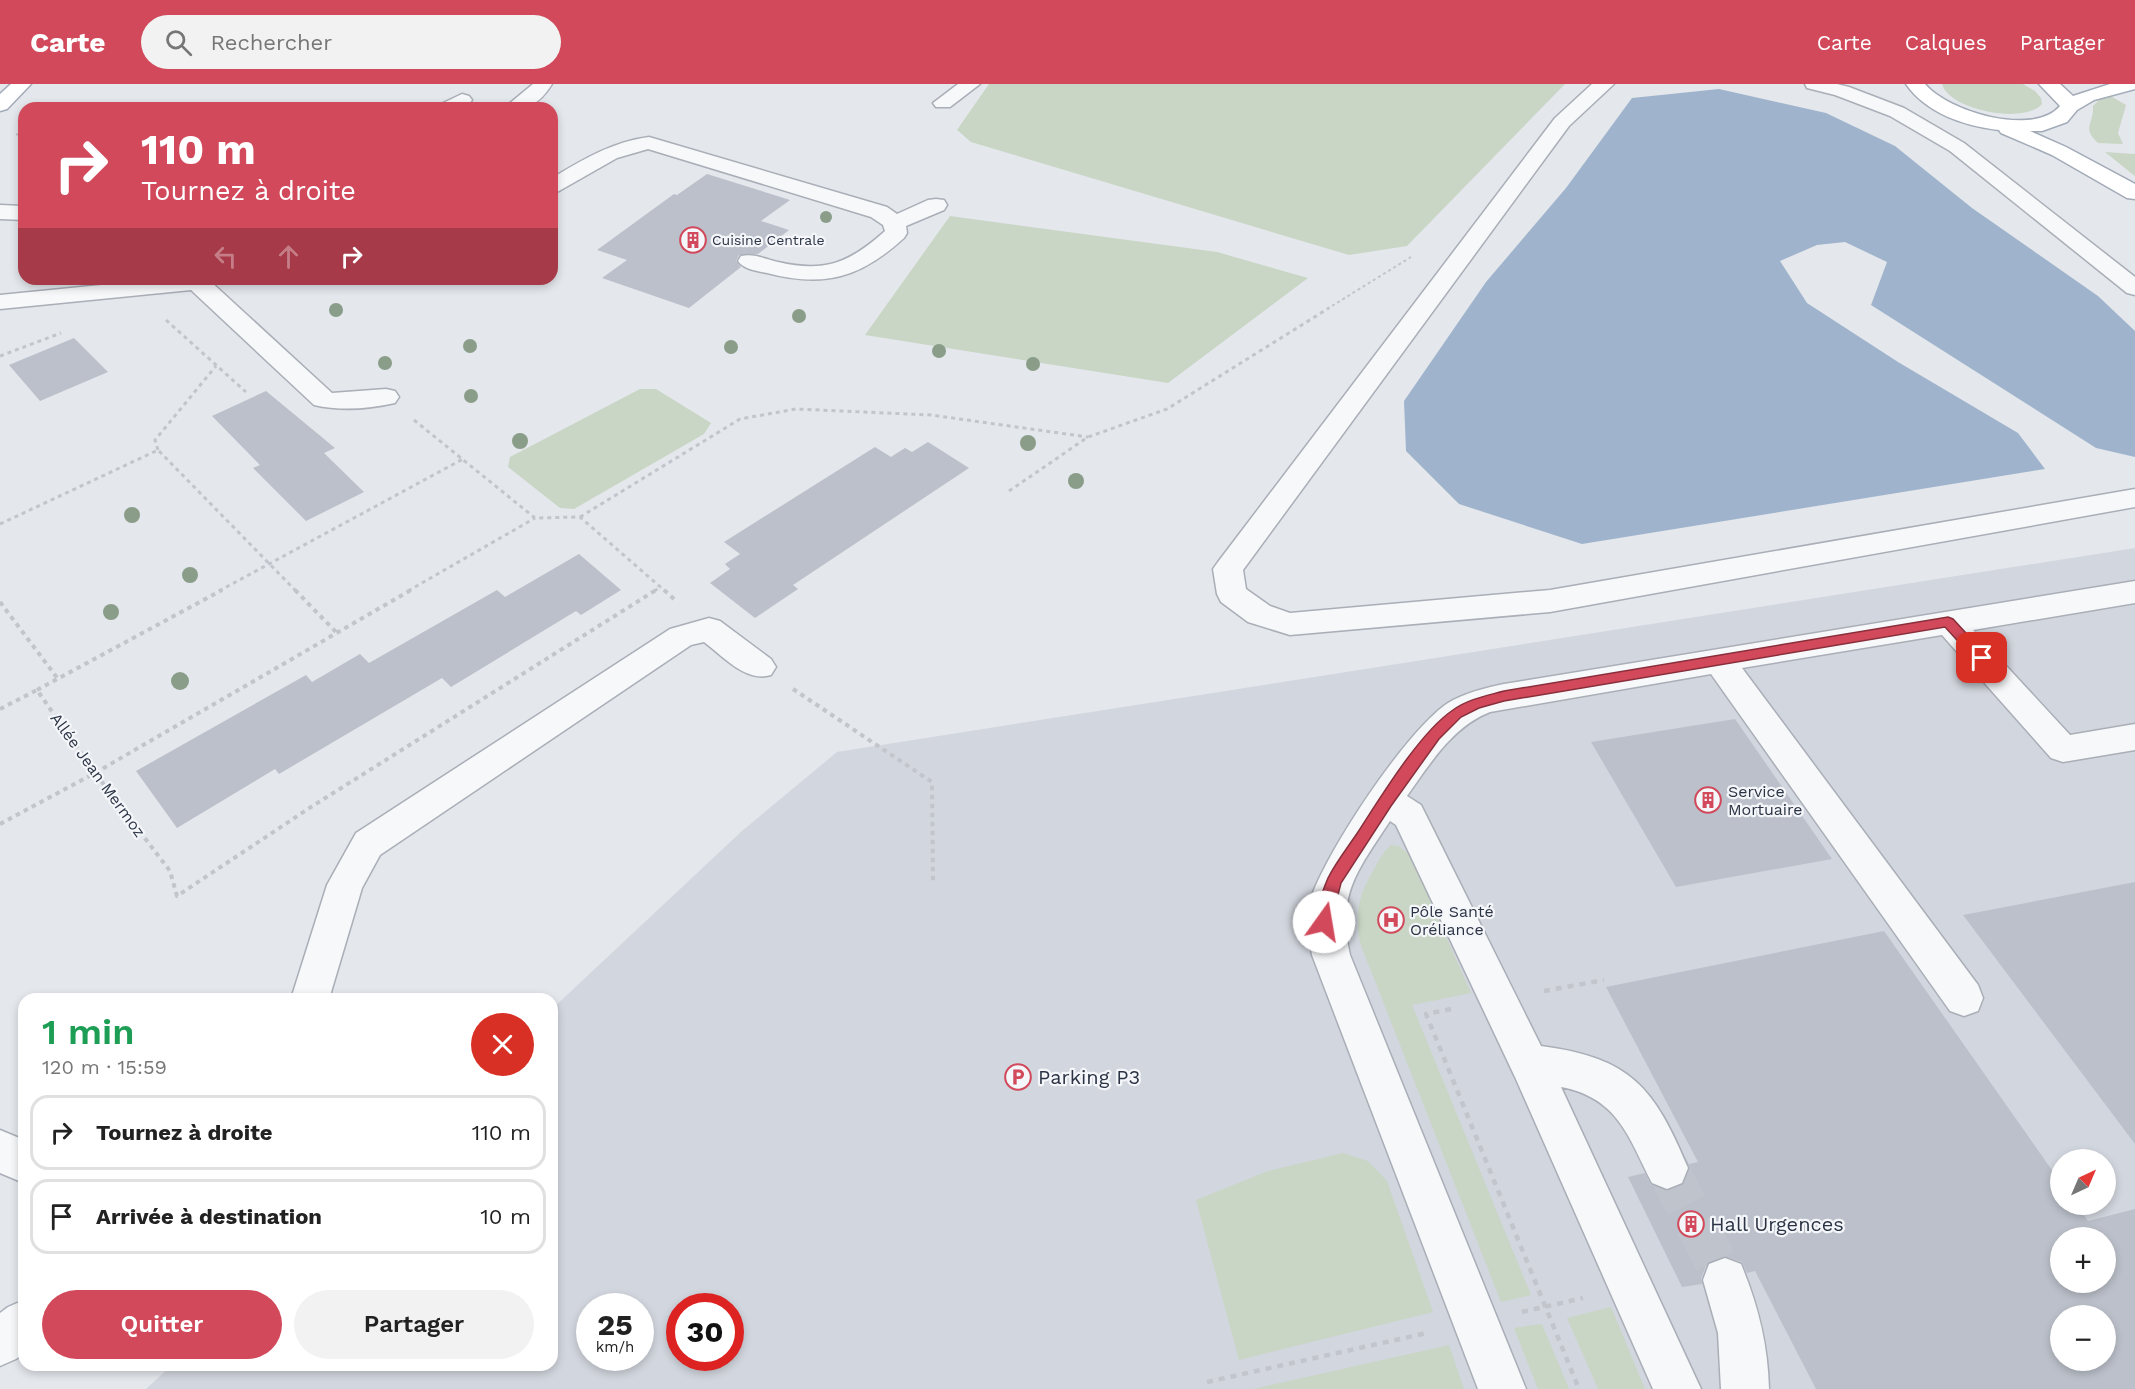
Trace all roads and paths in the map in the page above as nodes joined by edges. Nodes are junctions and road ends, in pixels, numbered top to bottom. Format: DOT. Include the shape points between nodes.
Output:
graph roads {
  1 [pos="22,84"];
  2 [pos="543,84"];
  3 [pos="971,84"];
  4 [pos="1605,84"];
  5 [pos="1814,84"];
  6 [pos="1915,84"];
  7 [pos="2048,84"];
  8 [pos="2132,84"];
  9 [pos="522,102"];
  10 [pos="943,103"];
  11 [pos="0,105"];
  12 [pos="2071,117"];
  13 [pos="1995,123"];
  14 [pos="2093,148"];
  15 [pos="558,183"];
  16 [pos="2135,187"];
  17 [pos="2135,193"];
  18 [pos="936,205"];
  19 [pos="0,212"];
  20 [pos="18,213"];
  21 [pos="894,223"];
  22 [pos="1417,251"];
  23 [pos="749,261"];
  24 [pos="161,285"];
  25 [pos="199,285"];
  26 [pos="146,286"];
  27 [pos="2135,288"];
  28 [pos="0,302"];
  29 [pos="216,366"];
  30 [pos="246,392"];
  31 [pos="386,397"];
  32 [pos="1088,437"];
  33 [pos="158,450"];
  34 [pos="463,459"];
  35 [pos="1009,491"];
  36 [pos="2135,498"];
  37 [pos="579,517"];
  38 [pos="535,518"];
  39 [pos="0,524"];
  40 [pos="269,564"];
  41 [pos="661,587"];
  42 [pos="2135,592"];
  43 [pos="0,602"];
  44 [pos="1948,622"];
  45 [pos="709,629"];
  46 [pos="336,632"];
  47 [pos="1720,662"];
  48 [pos="760,667"];
  49 [pos="58,679"];
  50 [pos="37,690"];
  51 [pos="0,709"];
  52 [pos="2135,737"];
  53 [pos="95,773"];
  54 [pos="1386,801"];
  55 [pos="0,824"];
  56 [pos="933,882"];
  57 [pos="1604,980"];
  58 [pos="1541,992"];
  59 [pos="312,993"];
  60 [pos="1964,998"];
  61 [pos="1457,1008"];
  62 [pos="1529,1063"];
  63 [pos="0,1151"];
  64 [pos="18,1159"];
  65 [pos="1667,1168"];
  66 [pos="1725,1280"];
  67 [pos="1592,1297"];
  68 [pos="1545,1306"];
  69 [pos="1514,1314"];
  70 [pos="18,1328"];
  71 [pos="1431,1332"];
  72 [pos="0,1343"];
  73 [pos="1207,1382"];
  74 [pos="1502,1389"];
  75 [pos="1579,1389"];
  76 [pos="1677,1389"];
  77 [pos="1745,1389"];
  1 -- 11 [label="main road"];
  2 -- 9 [label="street"];
  3 -- 10 [label="street"];
  4 -- 36 [label="street" via="1588,95 1562,122 1312,454 1228,569 1232,594 1259,614 1290,624 1550,601"];
  5 -- 27 [label="street" via="1897,112 1957,147"];
  6 -- 13 [label="main road" via="1926,98 1944,108"];
  7 -- 12 [label="main road" via="2064,96"];
  8 -- 12 [label="main road" via="2087,96"];
  12 -- 13 [label="main road" via="2041,125"];
  13 -- 17 [label="main road" via="2059,151"];
  14 -- 16 [label="main road"];
  15 -- 21 [label="street" via="617,149 649,142 879,212"];
  18 -- 21 [label="street"];
  19 -- 20 [label="street"];
  21 -- 23 [label="street" via="896,233 882,247 867,260 844,270 791,274"];
  22 -- 32 [label="path" via="1409,260 1167,409"];
  24 -- 26 [label="street"];
  25 -- 31 [label="street" via="323,399 337,402"];
  26 -- 28 [label="street"];
  26 -- 29 [label="path" via="144,302"];
  29 -- 30 [label="path"];
  29 -- 33 [label="path" via="155,440"];
  31 -- 34 [label="path"];
  32 -- 35 [label="path"];
  32 -- 37 [label="path" via="931,415 796,409 740,419"];
  33 -- 39 [label="path"];
  33 -- 40 [label="path"];
  34 -- 38 [label="path"];
  34 -- 40 [label="path"];
  37 -- 38 [label="path"];
  37 -- 41 [label="path"];
  38 -- 46 [label="path"];
  40 -- 46 [label="path"];
  40 -- 49 [label="path"];
  41 -- 45 [label="path"];
  41 -- 53 [label="path, Allée Jean Mermoz" via="177,896 170,871"];
  42 -- 44 [label="street"];
  43 -- 49 [label="path"];
  44 -- 47 [label="street"];
  44 -- 52 [label="street" via="2063,749"];
  45 -- 48 [label="street"];
  45 -- 59 [label="street" via="681,637 368,844 345,885"];
  46 -- 53 [label="path"];
  47 -- 54 [label="street" via="1475,704 1434,735"];
  47 -- 60 [label="street"];
  48 -- 56 [label="path" via="932,782"];
  49 -- 50 [label="path"];
  50 -- 51 [label="path"];
  50 -- 53 [label="path, Allée Jean Mermoz"];
  53 -- 55 [label="path"];
  54 -- 62 [label="street" via="1409,815"];
  54 -- 74 [label="street" via="1335,881 1324,922 1331,955"];
  57 -- 58 [label="path"];
  61 -- 68 [label="path" via="1426,1014"];
  62 -- 65 [label="street" via="1572,1070 1607,1082 1632,1105"];
  62 -- 76 [label="street"];
  63 -- 64 [label="street"];
  66 -- 77 [label="street" via="1746,1354"];
  67 -- 68 [label="path"];
  68 -- 69 [label="path"];
  68 -- 75 [label="path"];
  70 -- 72 [label="street"];
  71 -- 73 [label="path"];
}
